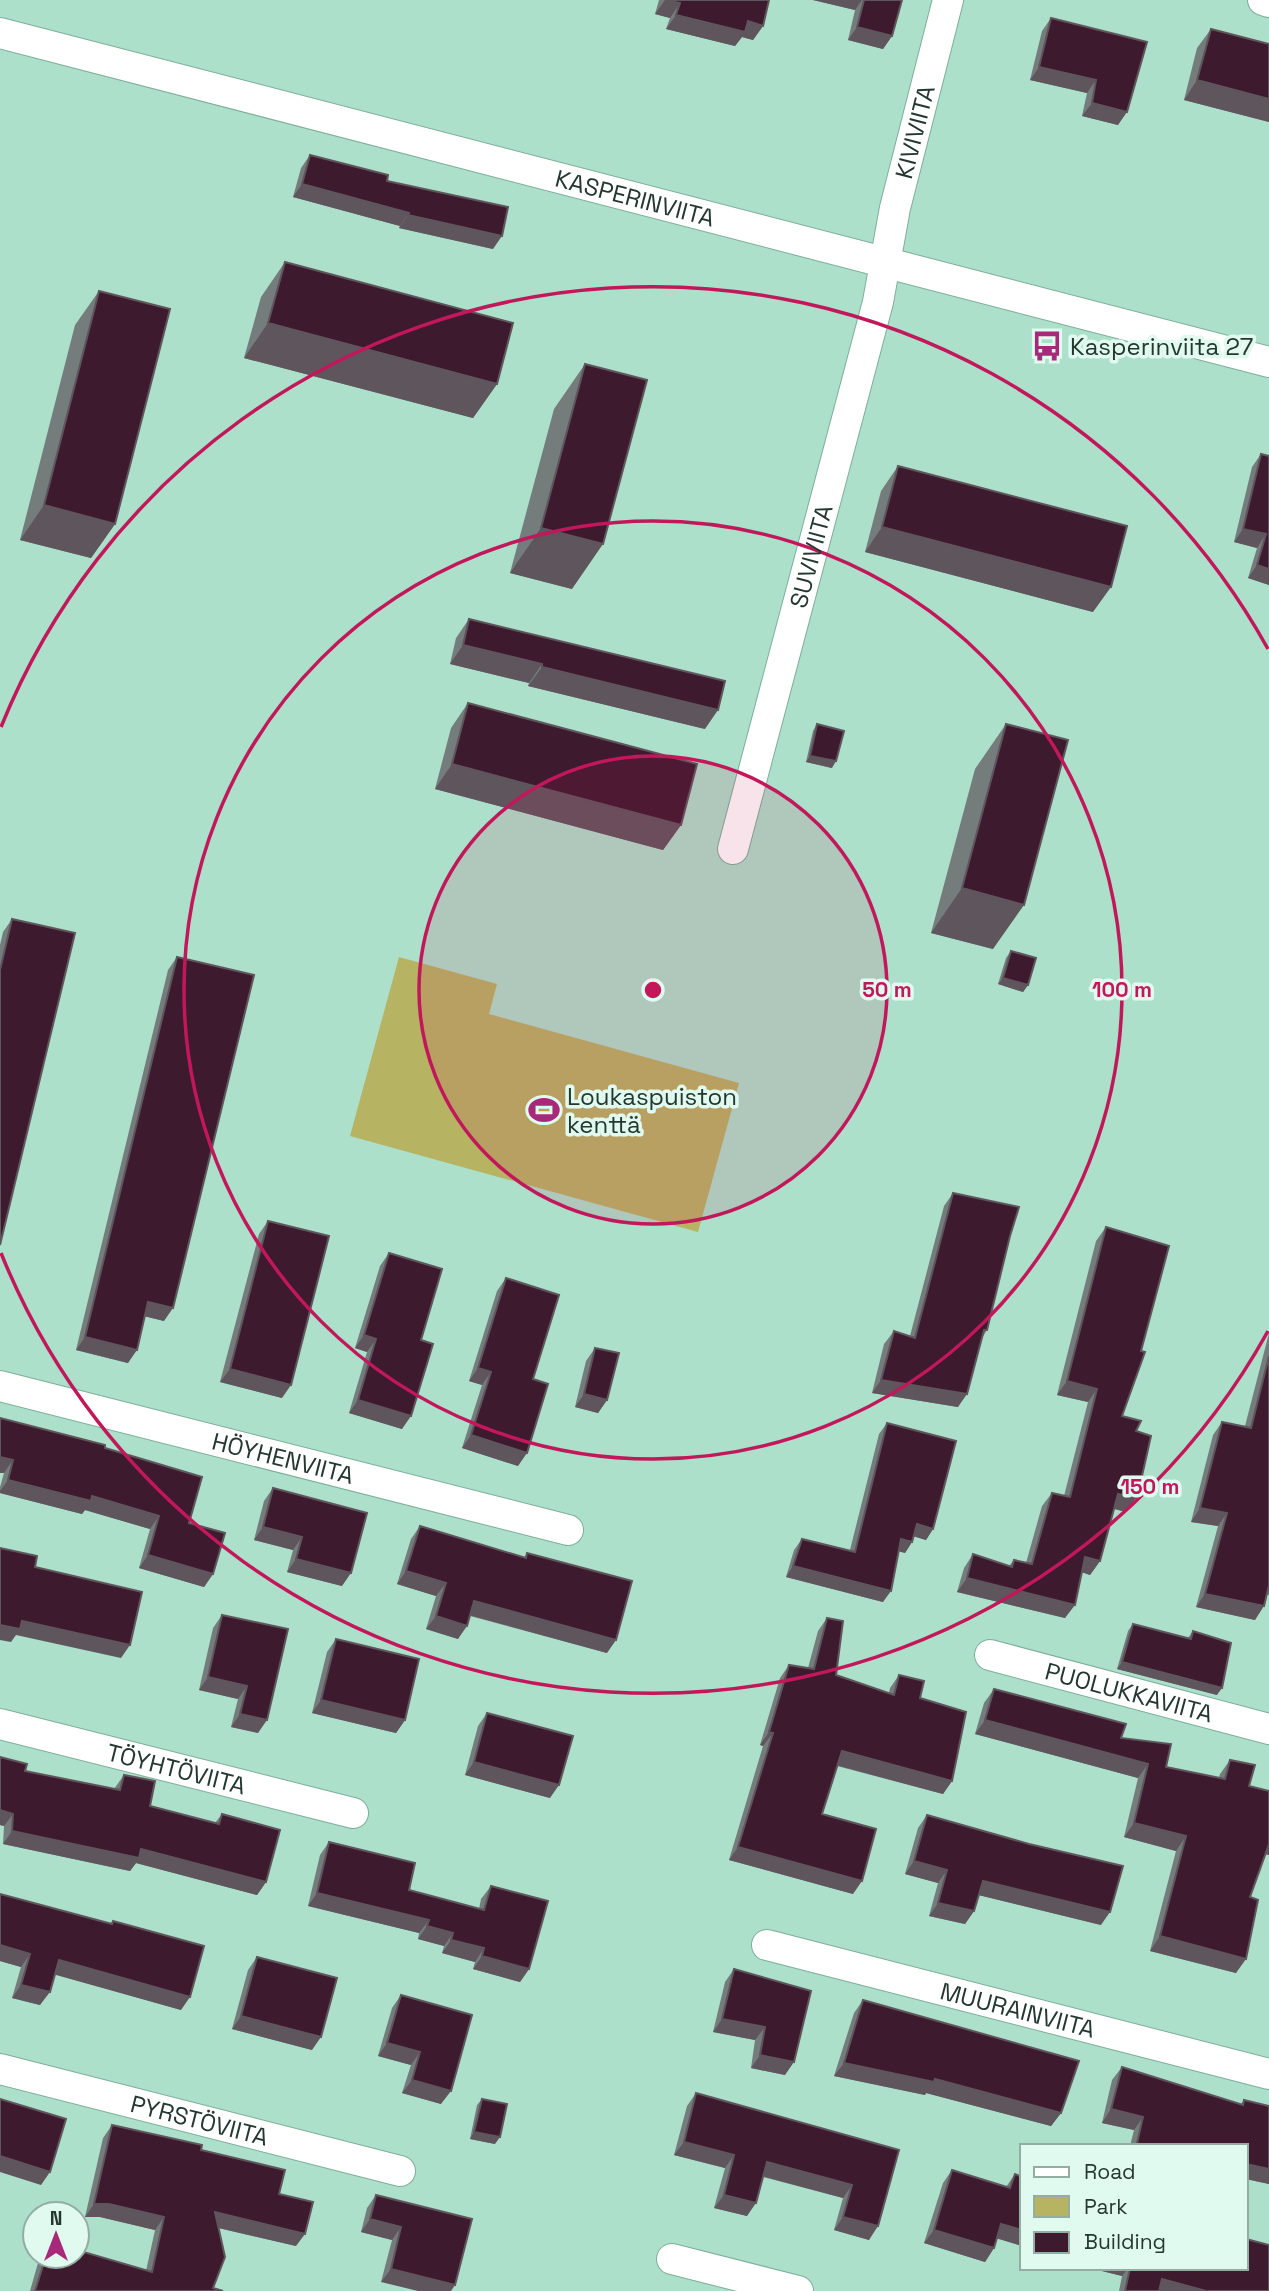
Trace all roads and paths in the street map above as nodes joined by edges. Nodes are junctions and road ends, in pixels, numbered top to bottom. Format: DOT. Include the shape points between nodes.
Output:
graph roads {
  1 [pos="948,0"];
  2 [pos="1263,0"];
  3 [pos="1269,2"];
  4 [pos="0,33"];
  5 [pos="886,263"];
  6 [pos="1269,362"];
  7 [pos="733,849"];
  8 [pos="0,1386"];
  9 [pos="568,1530"];
  10 [pos="990,1655"];
  11 [pos="0,1724"];
  12 [pos="1269,1729"];
  13 [pos="353,1813"];
  14 [pos="767,1945"];
  15 [pos="0,2069"];
  16 [pos="1269,2074"];
  17 [pos="400,2171"];
  18 [pos="672,2259"];
  19 [pos="798,2291"];
  1 -- 5 [label="street, KIVIVIITA" via="895,208"];
  2 -- 3 [label="street"];
  4 -- 5 [label="street, KASPERINVIITA"];
  5 -- 6 [label="street, KASPERINVIITA"];
  5 -- 7 [label="street, SUVIVIITA"];
  8 -- 9 [label="street, HÖYHENVIITA"];
  10 -- 12 [label="street, PUOLUKKAVIITA"];
  11 -- 13 [label="street, TÖYHTÖVIITA"];
  14 -- 16 [label="street, MUURAINVIITA"];
  15 -- 17 [label="street, PYRSTÖVIITA"];
  18 -- 19 [label="street"];
}
